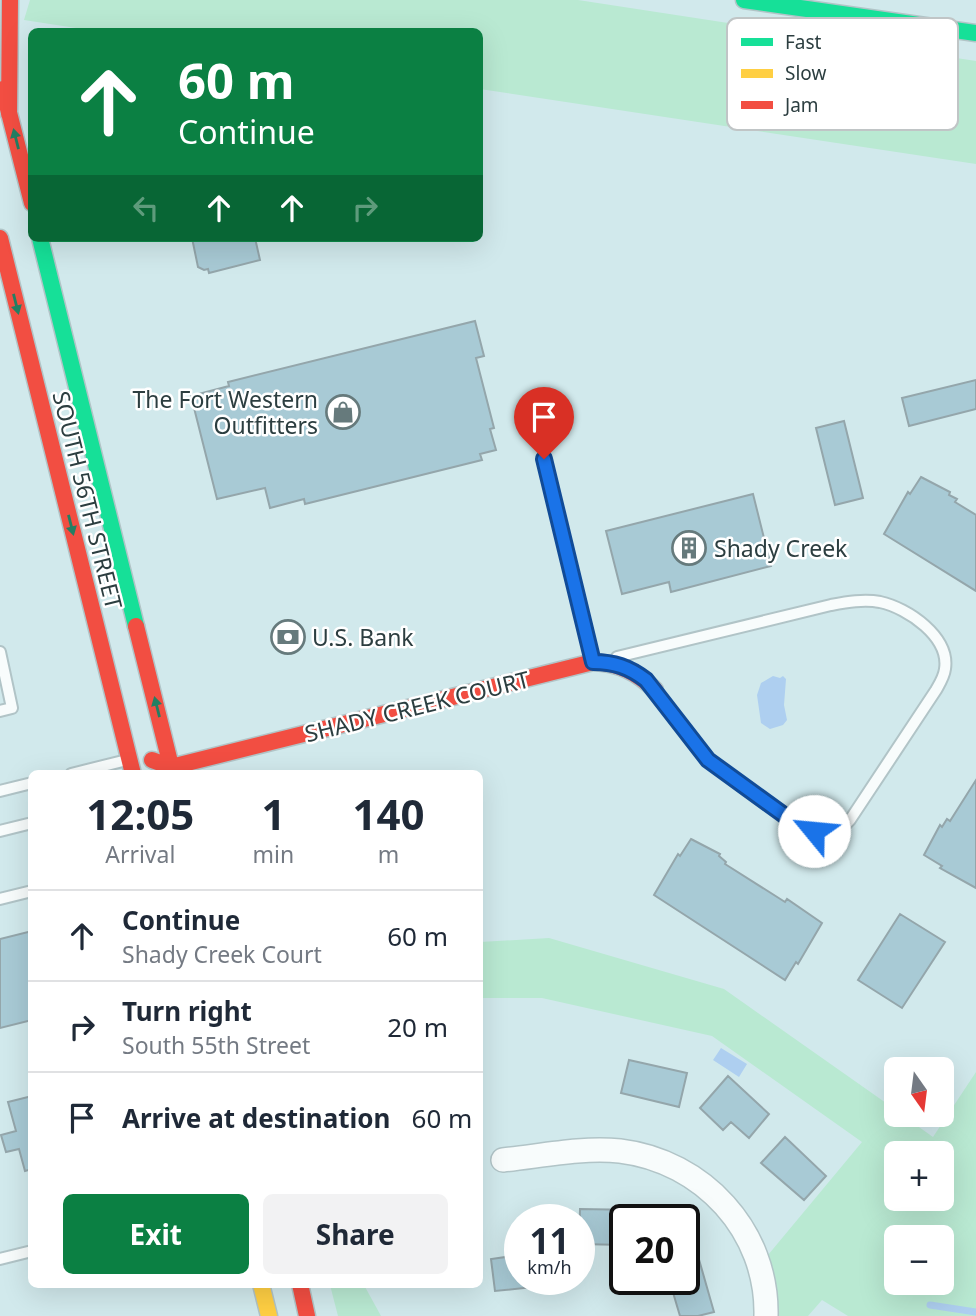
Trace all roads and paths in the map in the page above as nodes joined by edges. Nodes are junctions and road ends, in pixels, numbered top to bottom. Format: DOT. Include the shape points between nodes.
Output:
graph roads {
  1 [pos="10,0"];
  2 [pos="744,0"];
  3 [pos="871,18"];
  4 [pos="958,30"];
  5 [pos="976,33"];
  6 [pos="0,76"];
  7 [pos="9,114"];
  8 [pos="28,188"];
  9 [pos="0,238"];
  10 [pos="41,242"];
  11 [pos="544,459"];
  12 [pos="0,652"];
  13 [pos="593,662"];
  14 [pos="655,690"];
  15 [pos="0,711"];
  16 [pos="131,766"];
  17 [pos="101,770"];
  18 [pos="169,770"];
  19 [pos="170,770"];
  20 [pos="174,770"];
  21 [pos="28,784"];
  22 [pos="0,791"];
  23 [pos="28,824"];
  24 [pos="0,831"];
  25 [pos="28,892"];
  26 [pos="0,899"];
  27 [pos="503,1160"];
  28 [pos="28,1252"];
  29 [pos="0,1259"];
  30 [pos="255,1288"];
  31 [pos="262,1288"];
  32 [pos="301,1288"];
  33 [pos="267,1310"];
  34 [pos="307,1316"];
  35 [pos="766,1316"];
  1 -- 7 [label="main road"];
  2 -- 3 [label="main road"];
  4 -- 5 [label="main road"];
  6 -- 7 [label="main road"];
  8 -- 7 [label="main road, one-way"];
  9 -- 16 [label="main road, SOUTH 56TH STREET, one-way"];
  19 -- 10 [label="main road, SOUTH 56TH STREET, one-way"];
  11 -- 13 [label="lane"];
  12 -- 15 [label="lane" via="12,708"];
  13 -- 14 [label="main road, SHADY CREEK COURT" via="634,671"];
  13 -- 14 [label="lane" via="831,605 867,601 894,607 921,624 940,645 945,662 936,690 850,820 830,832 795,823 718,768"];
  13 -- 20 [label="main road, SHADY CREEK COURT"];
  16 -- 17 [label="lane"];
  16 -- 18 [label="main road, SHADY CREEK COURT" via="156,761"];
  21 -- 22 [label="lane"];
  23 -- 24 [label="lane"];
  25 -- 26 [label="lane"];
  27 -- 35 [label="street" via="619,1151 657,1158 693,1176 729,1208 753,1247"];
  28 -- 29 [label="lane"];
  30 -- 33 [label="lane"];
  31 -- 33 [label="main road"];
  32 -- 34 [label="main road"];
}
